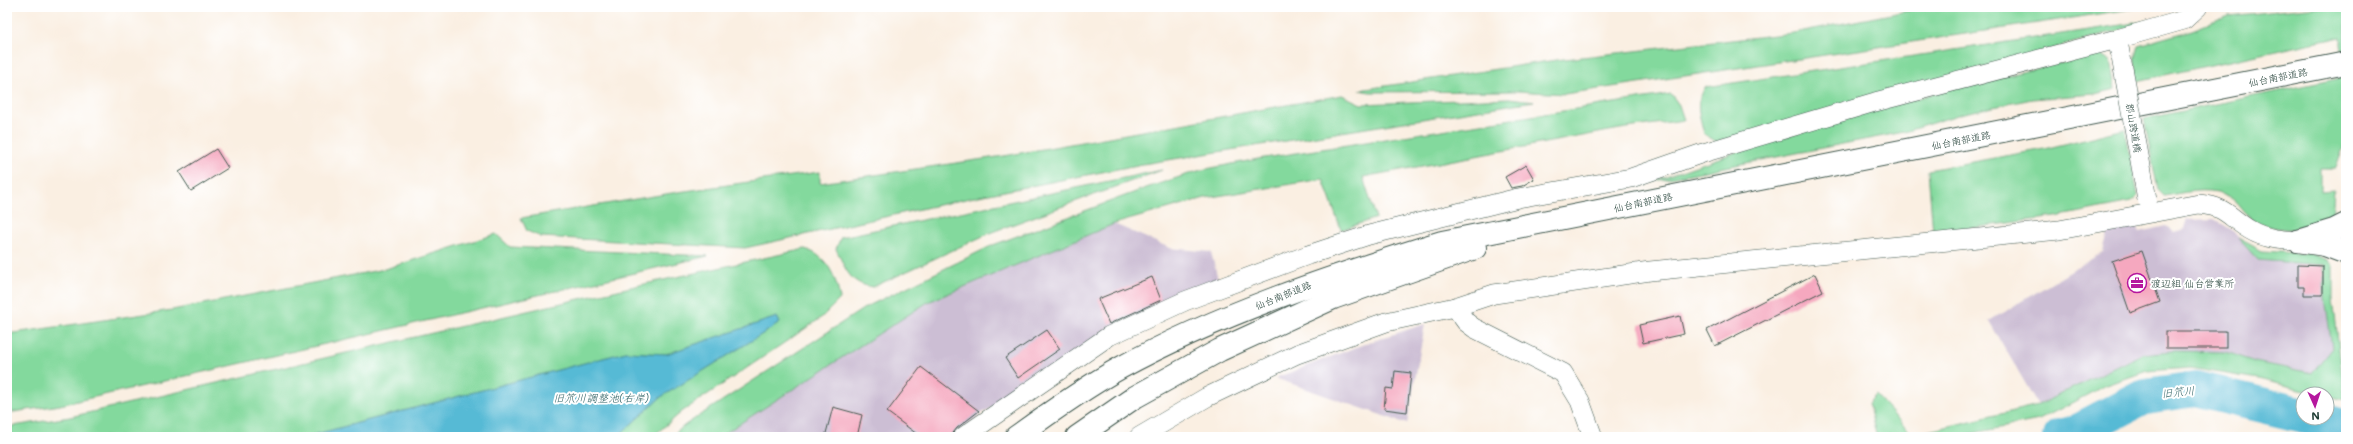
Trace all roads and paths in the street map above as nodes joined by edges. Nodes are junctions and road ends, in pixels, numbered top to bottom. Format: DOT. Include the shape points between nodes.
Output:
graph roads {
  1 [pos="2198,7"];
  2 [pos="2119,48"];
  3 [pos="2346,63"];
  4 [pos="2148,206"];
  5 [pos="1575,216"];
  6 [pos="2346,224"];
  7 [pos="2298,241"];
  8 [pos="2346,253"];
  9 [pos="1455,307"];
  10 [pos="963,437"];
  11 [pos="1016,437"];
  12 [pos="1077,437"];
  13 [pos="1139,437"];
  14 [pos="1593,437"];
  1 -- 2 [label="street" via="2184,20"];
  2 -- 4 [label="street, 郡山跨道橋, bridge"];
  2 -- 10 [label="street" via="1874,102 1703,153 1632,178 1518,198 1369,235 1308,255 1185,302 1109,336"];
  3 -- 5 [label="main road, 仙台南部道路"];
  4 -- 7 [label="street" via="2215,206 2228,212 2249,230 2265,237"];
  4 -- 9 [label="street" via="2059,230 1650,271 1494,294"];
  5 -- 11 [label="main road, 仙台南部道路" via="1442,242 1324,279 1212,324 1119,368"];
  5 -- 12 [label="main road, 仙台南部道路" via="1443,258 1333,298 1220,350 1135,397"];
  6 -- 7 [label="main road"];
  7 -- 8 [label="main road"];
  9 -- 13 [label="street" via="1386,322 1297,354 1207,397"];
  9 -- 14 [label="street" via="1474,328 1563,373 1580,401"];
}
